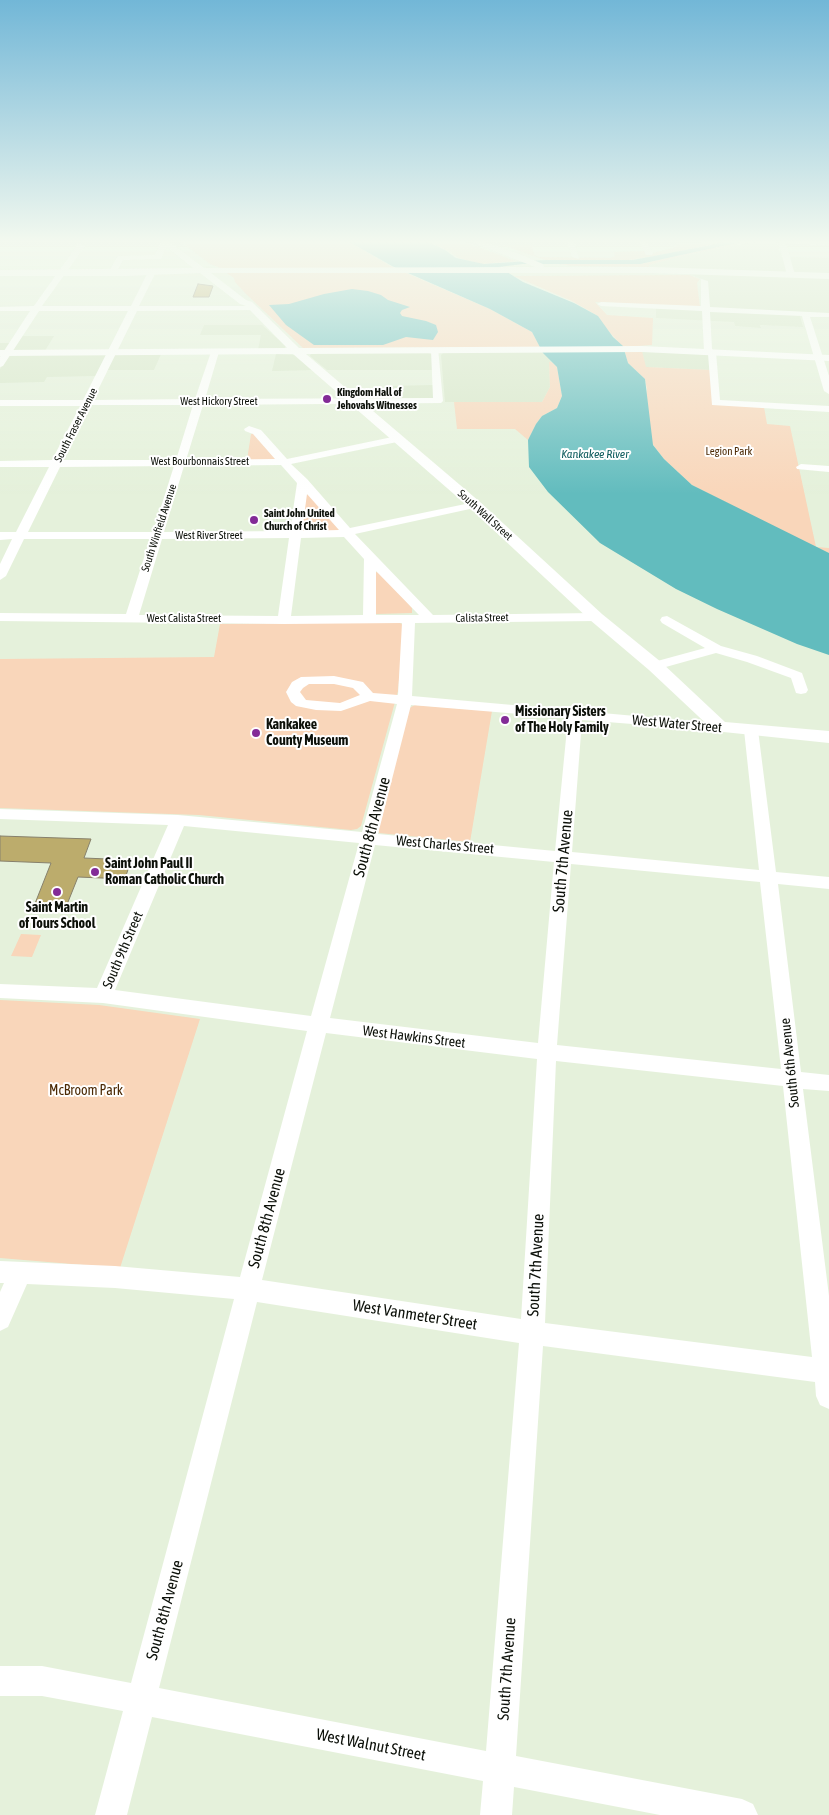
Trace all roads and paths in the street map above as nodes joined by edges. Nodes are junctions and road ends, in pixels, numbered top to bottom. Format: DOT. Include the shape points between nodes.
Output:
graph roads {
  1 [pos="24,325"];
  2 [pos="126,325"];
  3 [pos="270,325"];
  4 [pos="706,325"];
  5 [pos="810,325"];
  6 [pos="435,350"];
  7 [pos="710,351"];
  8 [pos="4,352"];
  9 [pos="112,352"];
  10 [pos="215,352"];
  11 [pos="297,352"];
  12 [pos="824,357"];
  13 [pos="0,364"];
  14 [pos="829,390"];
  15 [pos="356,401"];
  16 [pos="87,402"];
  17 [pos="199,402"];
  18 [pos="0,403"];
  19 [pos="829,408"];
  20 [pos="249,428"];
  21 [pos="397,439"];
  22 [pos="180,462"];
  23 [pos="285,462"];
  24 [pos="56,463"];
  25 [pos="0,464"];
  26 [pos="801,467"];
  27 [pos="829,469"];
  28 [pos="303,481"];
  29 [pos="475,505"];
  30 [pos="349,533"];
  31 [pos="295,535"];
  32 [pos="0,536"];
  33 [pos="20,536"];
  34 [pos="157,536"];
  35 [pos="370,558"];
  36 [pos="0,576"];
  37 [pos="0,617"];
  38 [pos="596,617"];
  39 [pos="131,618"];
  40 [pos="369,619"];
  41 [pos="420,619"];
  42 [pos="284,620"];
  43 [pos="667,620"];
  44 [pos="716,649"];
  45 [pos="655,666"];
  46 [pos="801,690"];
  47 [pos="369,697"];
  48 [pos="405,701"];
  49 [pos="575,716"];
  50 [pos="720,727"];
  51 [pos="752,730"];
  52 [pos="829,736"];
  53 [pos="0,814"];
  54 [pos="178,820"];
  55 [pos="369,838"];
  56 [pos="563,856"];
  57 [pos="770,877"];
  58 [pos="829,883"];
  59 [pos="0,991"];
  60 [pos="103,996"];
  61 [pos="317,1025"];
  62 [pos="547,1052"];
  63 [pos="791,1079"];
  64 [pos="829,1083"];
  65 [pos="10,1272"];
  66 [pos="248,1289"];
  67 [pos="0,1319"];
  68 [pos="532,1333"];
  69 [pos="827,1371"];
  70 [pos="829,1396"];
  71 [pos="0,1681"];
  72 [pos="141,1701"];
  73 [pos="499,1769"];
  74 [pos="111,1815"];
  75 [pos="496,1815"];
  76 [pos="742,1815"];
  1 -- 8 [label="street"];
  2 -- 9 [label="street, South Fraser Avenue"];
  3 -- 11 [label="main road, South Wall Street"];
  4 -- 7 [label="street"];
  5 -- 12 [label="street"];
  6 -- 7 [label="main road"];
  6 -- 11 [label="main road"];
  6 -- 15 [label="street, West Hickory Street" via="438,401"];
  7 -- 12 [label="main road"];
  7 -- 19 [label="street" via="715,403"];
  8 -- 9 [label="main road"];
  8 -- 13 [label="street"];
  9 -- 10 [label="main road"];
  9 -- 16 [label="street, South Fraser Avenue"];
  10 -- 11 [label="main road"];
  10 -- 17 [label="street, South Winfield Avenue"];
  11 -- 15 [label="main road, South Wall Street"];
  12 -- 14 [label="street"];
  15 -- 17 [label="street, West Hickory Street"];
  15 -- 21 [label="main road, South Wall Street"];
  16 -- 17 [label="street, West Hickory Street"];
  16 -- 18 [label="street, West Hickory Street"];
  16 -- 24 [label="street, South Fraser Avenue"];
  17 -- 22 [label="street, South Winfield Avenue"];
  20 -- 23 [label="street" via="257,432"];
  21 -- 23 [label="street, West Bourbonnais Street"];
  21 -- 29 [label="main road, South Wall Street"];
  22 -- 23 [label="street, West Bourbonnais Street"];
  22 -- 24 [label="street, West Bourbonnais Street"];
  22 -- 34 [label="street, South Winfield Avenue"];
  23 -- 28 [label="street"];
  24 -- 25 [label="street, West Bourbonnais Street"];
  24 -- 33 [label="street, South Fraser Avenue"];
  26 -- 27 [label="street"];
  28 -- 30 [label="street"];
  28 -- 31 [label="street"];
  29 -- 30 [label="street, West River Street"];
  29 -- 38 [label="main road, South Wall Street"];
  30 -- 31 [label="street, West River Street"];
  30 -- 35 [label="street"];
  31 -- 34 [label="street, West River Street"];
  31 -- 42 [label="street"];
  32 -- 33 [label="street, West River Street"];
  33 -- 34 [label="street, West River Street"];
  33 -- 36 [label="street, South Fraser Avenue"];
  34 -- 39 [label="street, South Winfield Avenue"];
  35 -- 40 [label="street"];
  35 -- 41 [label="street"];
  37 -- 39 [label="street, West Calista Street"];
  38 -- 41 [label="street, Calista Street"];
  38 -- 45 [label="main road, South Wall Street"];
  39 -- 42 [label="street, West Calista Street"];
  40 -- 41 [label="street, Calista Street"];
  40 -- 42 [label="street, West Calista Street"];
  41 -- 48 [label="street, South 8th Avenue"];
  43 -- 44 [label="street"];
  44 -- 45 [label="street"];
  44 -- 46 [label="street" via="797,676"];
  45 -- 50 [label="main road, South Wall Street"];
  47 -- 48 [label="street, West Water Street"];
  48 -- 49 [label="street, West Water Street"];
  48 -- 55 [label="street, South 8th Avenue"];
  49 -- 50 [label="street, West Water Street"];
  49 -- 56 [label="street, South 7th Avenue"];
  50 -- 51 [label="main road, West Water Street"];
  51 -- 52 [label="main road, West Water Street"];
  51 -- 57 [label="street, South 6th Avenue"];
  53 -- 54 [label="street, West Charles Street"];
  54 -- 55 [label="street, West Charles Street"];
  54 -- 60 [label="street, South 9th Street"];
  55 -- 56 [label="street, West Charles Street"];
  55 -- 61 [label="street, South 8th Avenue"];
  56 -- 57 [label="street, West Charles Street"];
  56 -- 62 [label="street, South 7th Avenue"];
  57 -- 58 [label="street, West Charles Street"];
  57 -- 63 [label="street, South 6th Avenue"];
  59 -- 60 [label="street, West Hawkins Street"];
  60 -- 61 [label="street, West Hawkins Street"];
  61 -- 62 [label="street, West Hawkins Street"];
  61 -- 66 [label="street, South 8th Avenue"];
  62 -- 63 [label="street, West Hawkins Street"];
  62 -- 68 [label="street, South 7th Avenue"];
  63 -- 64 [label="street, West Hawkins Street"];
  63 -- 69 [label="street, South 6th Avenue"];
  65 -- 66 [label="street, West Vanmeter Street"];
  65 -- 67 [label="street"];
  66 -- 68 [label="street, West Vanmeter Street"];
  66 -- 72 [label="street, South 8th Avenue"];
  68 -- 69 [label="street, West Vanmeter Street"];
  68 -- 73 [label="street, South 7th Avenue"];
  69 -- 70 [label="street, South 6th Avenue"];
  71 -- 72 [label="street, West Walnut Street" via="42,1681"];
  72 -- 73 [label="street, West Walnut Street"];
  72 -- 74 [label="street, South 8th Avenue"];
  73 -- 75 [label="street, South 7th Avenue"];
  73 -- 76 [label="street, West Walnut Street"];
}
